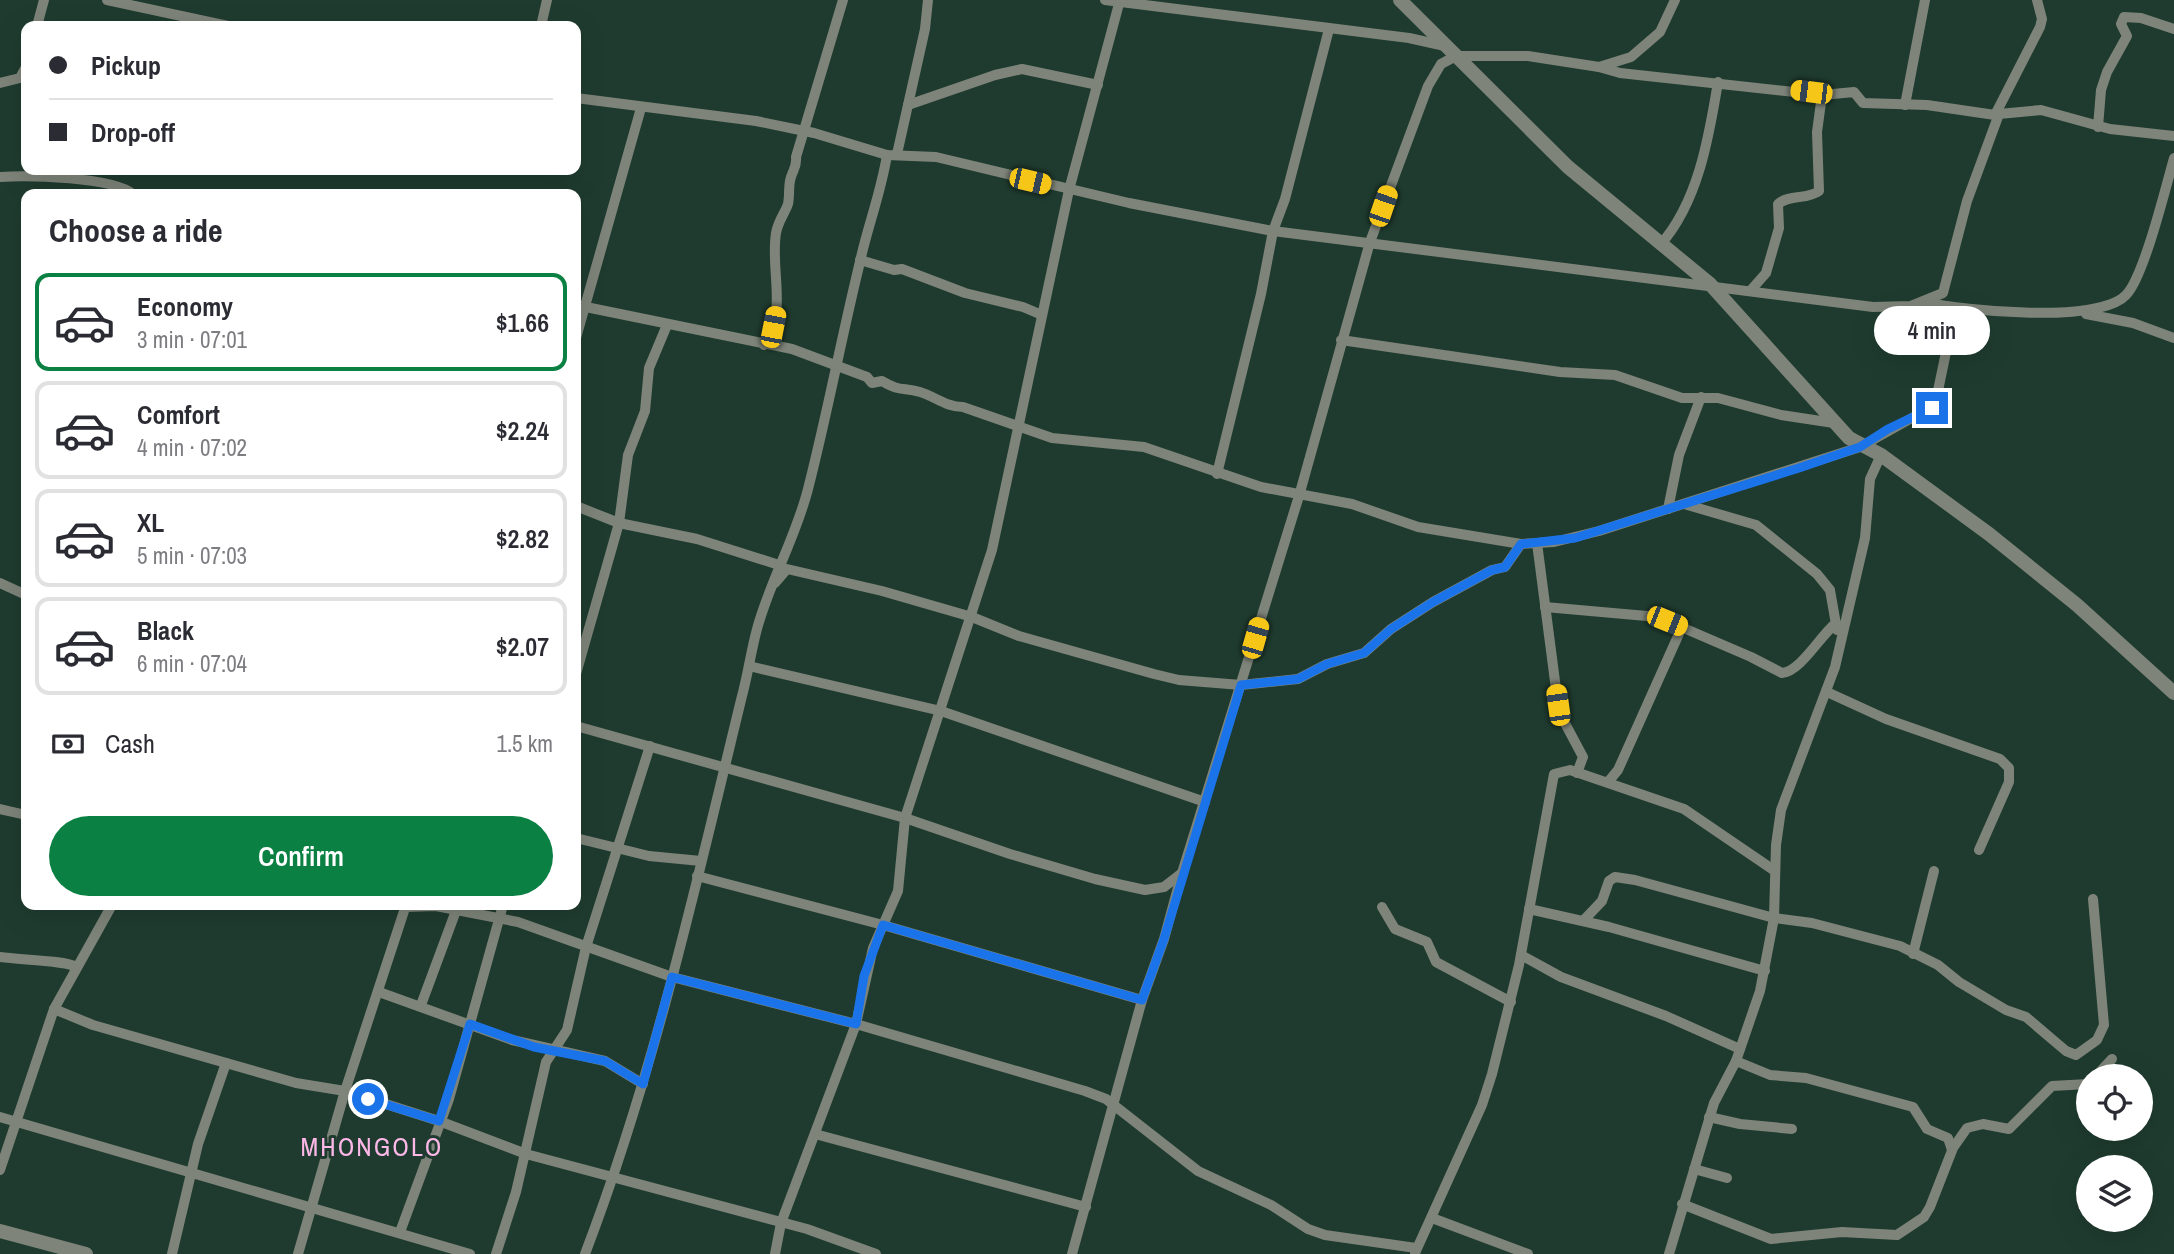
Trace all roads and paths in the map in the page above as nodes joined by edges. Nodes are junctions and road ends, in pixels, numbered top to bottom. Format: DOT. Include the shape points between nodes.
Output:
graph roads {
  1 [pos="44,0"];
  2 [pos="107,0"];
  3 [pos="547,0"];
  4 [pos="843,0"];
  5 [pos="928,0"];
  6 [pos="1105,0"];
  7 [pos="1400,0"];
  8 [pos="1675,0"];
  9 [pos="1925,0"];
  10 [pos="2037,0"];
  11 [pos="1119,1"];
  12 [pos="38,21"];
  13 [pos="205,21"];
  14 [pos="542,21"];
  15 [pos="1329,29"];
  16 [pos="2174,29"];
  17 [pos="1451,51"];
  18 [pos="1599,66"];
  19 [pos="21,76"];
  20 [pos="1718,82"];
  21 [pos="0,83"];
  22 [pos="1098,85"];
  23 [pos="1822,95"];
  24 [pos="581,99"];
  25 [pos="1906,105"];
  26 [pos="908,106"];
  27 [pos="641,108"];
  28 [pos="1997,114"];
  29 [pos="2098,127"];
  30 [pos="806,131"];
  31 [pos="2174,136"];
  32 [pos="892,154"];
  33 [pos="2174,158"];
  34 [pos="23,175"];
  35 [pos="23,175"];
  36 [pos="0,177"];
  37 [pos="125,189"];
  38 [pos="1069,190"];
  39 [pos="1273,231"];
  40 [pos="1370,242"];
  41 [pos="1660,245"];
  42 [pos="860,260"];
  43 [pos="1710,284"];
  44 [pos="1751,290"];
  45 [pos="1925,302"];
  46 [pos="581,304"];
  47 [pos="581,307"];
  48 [pos="1955,309"];
  49 [pos="2069,312"];
  50 [pos="1042,316"];
  51 [pos="667,325"];
  52 [pos="2174,338"];
  53 [pos="1341,340"];
  54 [pos="764,345"];
  55 [pos="838,366"];
  56 [pos="1701,397"];
  57 [pos="1834,423"];
  58 [pos="1017,428"];
  59 [pos="1860,447"];
  60 [pos="1881,455"];
  61 [pos="1217,474"];
  62 [pos="1299,496"];
  63 [pos="1682,504"];
  64 [pos="581,508"];
  65 [pos="1668,509"];
  66 [pos="619,523"];
  67 [pos="1537,543"];
  68 [pos="1521,544"];
  69 [pos="779,565"];
  70 [pos="0,583"];
  71 [pos="771,589"];
  72 [pos="21,593"];
  73 [pos="1545,607"];
  74 [pos="972,617"];
  75 [pos="1836,624"];
  76 [pos="1682,627"];
  77 [pos="1840,643"];
  78 [pos="581,656"];
  79 [pos="749,666"];
  80 [pos="1241,685"];
  81 [pos="1826,692"];
  82 [pos="2174,694"];
  83 [pos="941,711"];
  84 [pos="581,727"];
  85 [pos="650,746"];
  86 [pos="724,766"];
  87 [pos="1577,773"];
  88 [pos="1608,782"];
  89 [pos="1205,802"];
  90 [pos="0,809"];
  91 [pos="21,814"];
  92 [pos="905,818"];
  93 [pos="581,839"];
  94 [pos="619,848"];
  95 [pos="1979,850"];
  96 [pos="701,861"];
  97 [pos="1776,871"];
  98 [pos="1934,872"];
  99 [pos="1182,873"];
  100 [pos="697,876"];
  101 [pos="2093,899"];
  102 [pos="1382,906"];
  103 [pos="1529,909"];
  104 [pos="110,910"];
  105 [pos="405,910"];
  106 [pos="456,910"];
  107 [pos="464,910"];
  108 [pos="501,910"];
  109 [pos="1774,918"];
  110 [pos="498,919"];
  111 [pos="1583,921"];
  112 [pos="883,925"];
  113 [pos="586,947"];
  114 [pos="1913,954"];
  115 [pos="1521,955"];
  116 [pos="0,957"];
  117 [pos="77,967"];
  118 [pos="1765,971"];
  119 [pos="672,977"];
  120 [pos="379,992"];
  121 [pos="1142,1000"];
  122 [pos="1511,1002"];
  123 [pos="421,1005"];
  124 [pos="54,1009"];
  125 [pos="470,1024"];
  126 [pos="856,1024"];
  127 [pos="1740,1049"];
  128 [pos="554,1051"];
  129 [pos="2112,1059"];
  130 [pos="1736,1061"];
  131 [pos="226,1063"];
  132 [pos="2107,1064"];
  133 [pos="643,1084"];
  134 [pos="2076,1085"];
  135 [pos="345,1091"];
  136 [pos="1113,1107"];
  137 [pos="0,1117"];
  138 [pos="1709,1117"];
  139 [pos="439,1121"];
  140 [pos="18,1122"];
  141 [pos="1792,1129"];
  142 [pos="815,1134"];
  143 [pos="1952,1150"];
  144 [pos="526,1154"];
  145 [pos="1694,1169"];
  146 [pos="0,1170"];
  147 [pos="191,1173"];
  148 [pos="614,1178"];
  149 [pos="1727,1178"];
  150 [pos="1682,1203"];
  151 [pos="311,1207"];
  152 [pos="1086,1207"];
  153 [pos="1432,1218"];
  154 [pos="781,1223"];
  155 [pos="0,1231"];
  156 [pos="400,1232"];
  157 [pos="428,1248"];
  158 [pos="64,1251"];
  159 [pos="1415,1251"];
  160 [pos="86,1254"];
  161 [pos="172,1254"];
  162 [pos="298,1254"];
  163 [pos="470,1254"];
  164 [pos="496,1254"];
  165 [pos="585,1254"];
  166 [pos="775,1254"];
  167 [pos="876,1254"];
  168 [pos="1072,1254"];
  169 [pos="1528,1254"];
  170 [pos="1669,1254"];
  1 -- 12 [label="street"];
  2 -- 13 [label="street"];
  3 -- 14 [label="street"];
  4 -- 30 [label="street"];
  5 -- 26 [label="street"];
  6 -- 11 [label="street"];
  7 -- 17 [label="street"];
  8 -- 18 [label="street" via="1660,32 1645,47 1631,57"];
  9 -- 25 [label="street"];
  10 -- 28 [label="street" via="2042,19 2036,40"];
  11 -- 15 [label="street"];
  11 -- 22 [label="street"];
  15 -- 17 [label="street" via="1409,38"];
  15 -- 39 [label="street"];
  16 -- 29 [label="street" via="2124,17 2121,24 2127,36 2107,72"];
  17 -- 18 [label="street"];
  17 -- 40 [label="street" via="1428,86"];
  17 -- 41 [label="street" via="1568,167"];
  18 -- 20 [label="street" via="1620,73"];
  19 -- 21 [label="street"];
  20 -- 23 [label="street"];
  20 -- 41 [label="street" via="1685,210"];
  22 -- 26 [label="street" via="1022,69"];
  22 -- 38 [label="street"];
  23 -- 25 [label="street" via="1854,92 1863,103"];
  23 -- 44 [label="street" via="1817,132 1819,191 1778,204 1779,228 1766,273"];
  24 -- 27 [label="street"];
  25 -- 28 [label="street"];
  26 -- 32 [label="street"];
  27 -- 30 [label="street"];
  27 -- 46 [label="street"];
  28 -- 29 [label="street" via="2041,110"];
  28 -- 45 [label="street" via="1943,293"];
  29 -- 31 [label="street"];
  30 -- 32 [label="street"];
  30 -- 54 [label="street" via="776,232 777,307"];
  32 -- 38 [label="street" via="936,157"];
  32 -- 42 [label="street"];
  33 -- 49 [label="street" via="2131,289 2114,302"];
  34 -- 36 [label="street"];
  35 -- 37 [label="street"];
  38 -- 39 [label="street"];
  38 -- 50 [label="street"];
  39 -- 40 [label="street"];
  39 -- 61 [label="street"];
  40 -- 43 [label="street"];
  40 -- 53 [label="street"];
  41 -- 43 [label="street"];
  42 -- 50 [label="street"];
  42 -- 55 [label="street"];
  43 -- 44 [label="street"];
  43 -- 57 [label="street"];
  44 -- 45 [label="street" via="1873,307"];
  45 -- 48 [label="street"];
  47 -- 51 [label="street"];
  48 -- 49 [label="street"];
  48 -- 59 [label="street" via="1934,405"];
  49 -- 52 [label="street" via="2108,317"];
  50 -- 58 [label="street"];
  51 -- 54 [label="street"];
  51 -- 66 [label="street" via="649,368 645,411 628,455"];
  53 -- 56 [label="street" via="1560,372 1615,374 1682,398"];
  53 -- 62 [label="street"];
  54 -- 55 [label="street" via="811,354"];
  55 -- 58 [label="street" via="872,383 883,381 900,391 917,391 950,407 962,407"];
  55 -- 69 [label="street" via="808,491"];
  56 -- 57 [label="street"];
  56 -- 65 [label="street" via="1679,455"];
  57 -- 59 [label="street"];
  58 -- 61 [label="street" via="1052,438 1152,449"];
  58 -- 74 [label="street" via="992,550"];
  59 -- 60 [label="street"];
  59 -- 63 [label="street"];
  60 -- 77 [label="street" via="1870,479 1865,538"];
  60 -- 82 [label="street" via="2058,590"];
  61 -- 62 [label="street"];
  62 -- 68 [label="street" via="1352,504 1418,527"];
  62 -- 80 [label="street"];
  63 -- 65 [label="street"];
  63 -- 75 [label="street" via="1726,514 1762,530 1827,586"];
  64 -- 66 [label="street"];
  65 -- 67 [label="street" via="1575,538"];
  66 -- 69 [label="street" via="697,538"];
  66 -- 78 [label="street"];
  67 -- 68 [label="street"];
  67 -- 73 [label="street"];
  68 -- 80 [label="street" via="1505,567 1433,602 1364,653 1298,679"];
  69 -- 71 [label="street"];
  70 -- 72 [label="street"];
  71 -- 74 [label="street" via="787,569"];
  71 -- 79 [label="street"];
  73 -- 76 [label="street" via="1658,617"];
  73 -- 87 [label="street" via="1559,712 1583,757"];
  74 -- 80 [label="street" via="1019,636 1166,677"];
  74 -- 83 [label="street"];
  75 -- 76 [label="street" via="1819,638 1796,670 1785,674"];
  75 -- 77 [label="street"];
  76 -- 88 [label="street" via="1621,765"];
  77 -- 81 [label="street"];
  79 -- 83 [label="street"];
  79 -- 86 [label="street"];
  80 -- 89 [label="street"];
  81 -- 95 [label="street" via="2000,760 2009,768 2010,782"];
  81 -- 97 [label="street" via="1781,810"];
  83 -- 89 [label="street"];
  83 -- 92 [label="street"];
  84 -- 85 [label="street"];
  85 -- 86 [label="street"];
  85 -- 94 [label="street"];
  86 -- 92 [label="street"];
  86 -- 96 [label="street"];
  87 -- 88 [label="street"];
  87 -- 103 [label="street" via="1559,771 1552,778"];
  88 -- 97 [label="street" via="1684,809"];
  89 -- 99 [label="street"];
  90 -- 91 [label="street"];
  92 -- 99 [label="street" via="1010,854 1145,890 1164,887"];
  92 -- 112 [label="street" via="898,891"];
  93 -- 94 [label="street"];
  94 -- 96 [label="street"];
  94 -- 113 [label="street"];
  96 -- 100 [label="street"];
  97 -- 109 [label="street"];
  98 -- 114 [label="street"];
  99 -- 121 [label="street"];
  100 -- 112 [label="street"];
  100 -- 119 [label="street"];
  101 -- 114 [label="street" via="2104,1025 2097,1040 2079,1055 2066,1051 2026,1017 2006,1010"];
  102 -- 122 [label="street" via="1395,929 1427,942 1436,962"];
  103 -- 111 [label="street"];
  103 -- 115 [label="street"];
  104 -- 117 [label="street"];
  105 -- 120 [label="street"];
  106 -- 123 [label="street"];
  107 -- 110 [label="street"];
  108 -- 110 [label="street"];
  109 -- 111 [label="street" via="1613,877 1602,901"];
  109 -- 114 [label="street" via="1812,923 1900,946"];
  109 -- 118 [label="street"];
  110 -- 113 [label="street"];
  110 -- 125 [label="street"];
  111 -- 118 [label="street"];
  112 -- 121 [label="street"];
  112 -- 126 [label="street" via="864,976"];
  113 -- 119 [label="street"];
  113 -- 128 [label="street" via="568,1030"];
  115 -- 122 [label="street"];
  115 -- 127 [label="street" via="1561,976"];
  116 -- 117 [label="street" via="41,963 66,961"];
  117 -- 124 [label="street"];
  118 -- 127 [label="street"];
  119 -- 126 [label="street"];
  119 -- 133 [label="street"];
  120 -- 123 [label="street"];
  120 -- 135 [label="street"];
  121 -- 136 [label="street"];
  122 -- 153 [label="street" via="1482,1105"];
  123 -- 125 [label="street"];
  124 -- 131 [label="street" via="93,1026"];
  124 -- 140 [label="street"];
  125 -- 128 [label="street"];
  125 -- 139 [label="street"];
  126 -- 136 [label="street" via="1085,1091"];
  126 -- 142 [label="street"];
  127 -- 130 [label="street"];
  128 -- 133 [label="street" via="605,1061"];
  128 -- 144 [label="street" via="546,1062"];
  129 -- 132 [label="street"];
  130 -- 138 [label="street"];
  130 -- 143 [label="street" via="1770,1075 1807,1078 1913,1107 1927,1129 1946,1136"];
  131 -- 135 [label="street"];
  131 -- 147 [label="street"];
  133 -- 148 [label="street"];
  134 -- 143 [label="street" via="2052,1086 2009,1129 1983,1124 1967,1128"];
  135 -- 139 [label="street"];
  135 -- 151 [label="street"];
  136 -- 152 [label="street"];
  136 -- 159 [label="street" via="1198,1171 1271,1205 1308,1229"];
  137 -- 140 [label="street"];
  138 -- 141 [label="street"];
  138 -- 145 [label="street"];
  139 -- 144 [label="street"];
  139 -- 156 [label="street"];
  140 -- 146 [label="street"];
  140 -- 147 [label="street"];
  142 -- 152 [label="street"];
  142 -- 154 [label="street"];
  143 -- 150 [label="street" via="1930,1208 1897,1235 1842,1232 1771,1239"];
  144 -- 148 [label="street"];
  144 -- 164 [label="street"];
  145 -- 149 [label="street"];
  145 -- 150 [label="street"];
  147 -- 151 [label="street"];
  147 -- 161 [label="street"];
  148 -- 154 [label="street"];
  148 -- 165 [label="street"];
  150 -- 170 [label="street"];
  151 -- 156 [label="street"];
  151 -- 162 [label="street"];
  152 -- 168 [label="street"];
  153 -- 159 [label="street"];
  153 -- 169 [label="street"];
  154 -- 166 [label="street"];
  154 -- 167 [label="street"];
  155 -- 158 [label="street"];
  156 -- 157 [label="street"];
  157 -- 163 [label="street"];
  158 -- 160 [label="street"];
}
